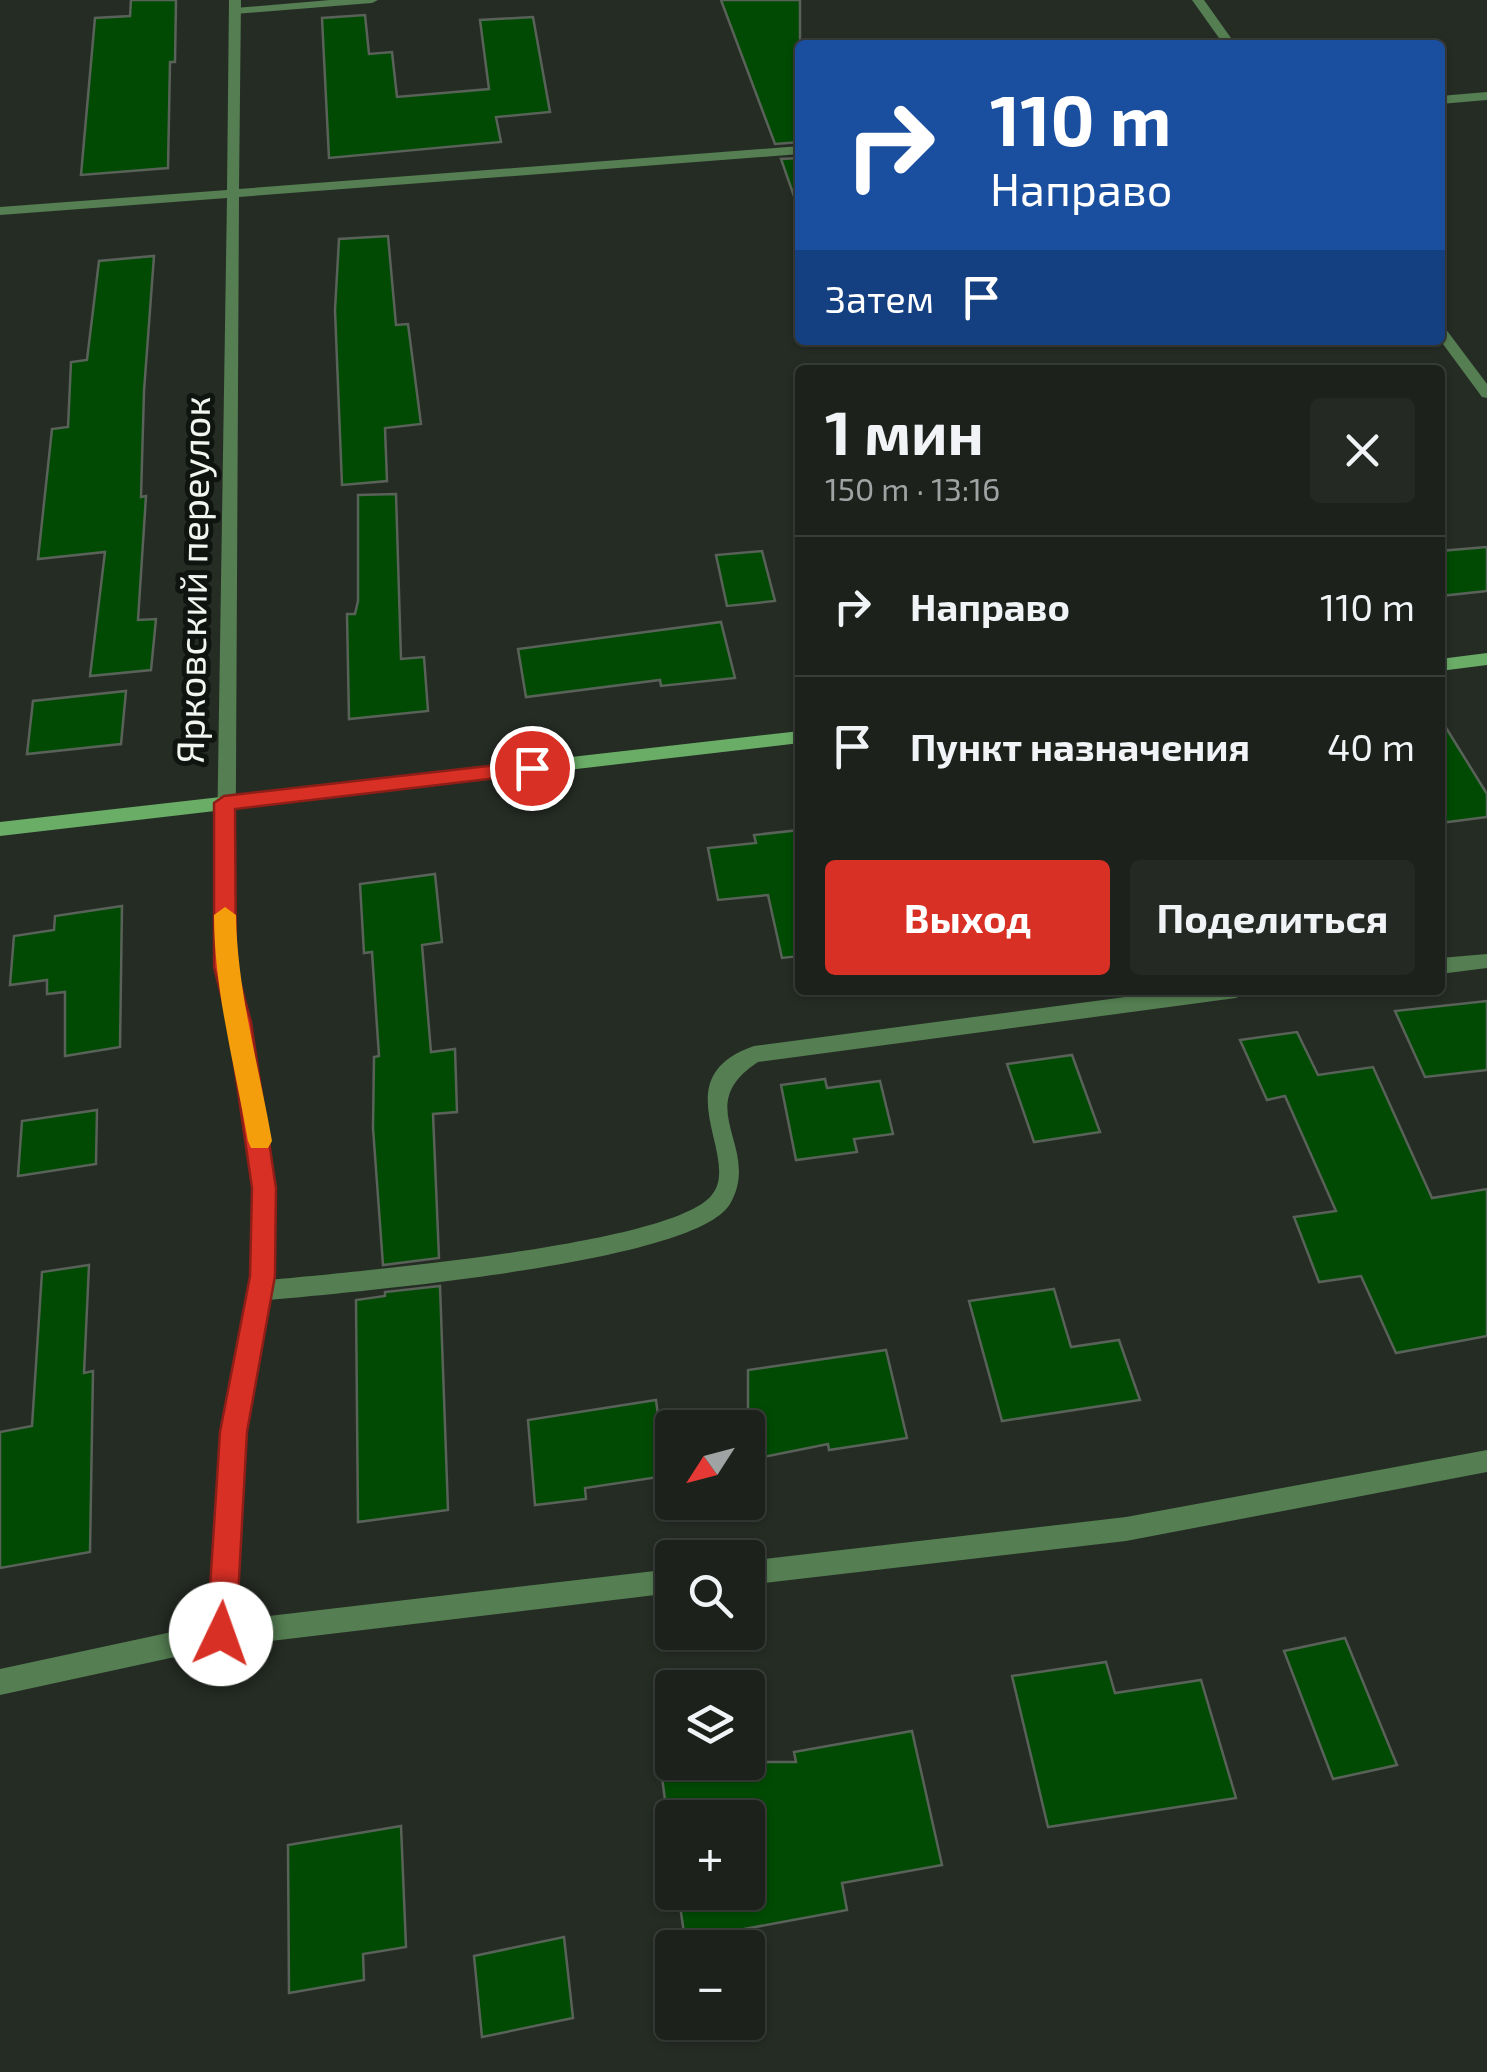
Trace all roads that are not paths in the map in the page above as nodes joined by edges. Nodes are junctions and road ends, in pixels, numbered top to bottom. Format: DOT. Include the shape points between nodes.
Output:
graph roads {
  1 [pos="372,0"];
  2 [pos="1198,0"];
  3 [pos="235,5"];
  4 [pos="1226,40"];
  5 [pos="1487,96"];
  6 [pos="1445,100"];
  7 [pos="795,150"];
  8 [pos="236,193"];
  9 [pos="0,211"];
  10 [pos="1445,338"];
  11 [pos="1487,394"];
  12 [pos="1487,659"];
  13 [pos="1445,663"];
  14 [pos="795,739"];
  15 [pos="224,803"];
  16 [pos="0,829"];
  17 [pos="1487,961"];
  18 [pos="1445,965"];
  19 [pos="1198,995"];
  20 [pos="260,1291"];
  21 [pos="1487,1461"];
  22 [pos="765,1571"];
  23 [pos="655,1584"];
  24 [pos="221,1634"];
  25 [pos="0,1682"];
  1 -- 3 [label="street"];
  2 -- 4 [label="street"];
  3 -- 8 [label="street, Ярковский переулок"];
  5 -- 6 [label="street"];
  7 -- 8 [label="street"];
  8 -- 9 [label="street"];
  8 -- 15 [label="street, Ярковский переулок"];
  10 -- 11 [label="street"];
  12 -- 13 [label="main road"];
  14 -- 15 [label="main road"];
  15 -- 16 [label="main road"];
  15 -- 20 [label="street, Ярковский переулок" via="225,967 240,1022 264,1188"];
  17 -- 18 [label="street"];
  19 -- 20 [label="street" via="754,1054 722,1079 716,1117 729,1178 712,1212 645,1238"];
  20 -- 24 [label="street, Ярковский переулок" via="233,1432"];
  21 -- 22 [label="street" via="1126,1528"];
  23 -- 24 [label="street"];
  24 -- 25 [label="street"];
}
